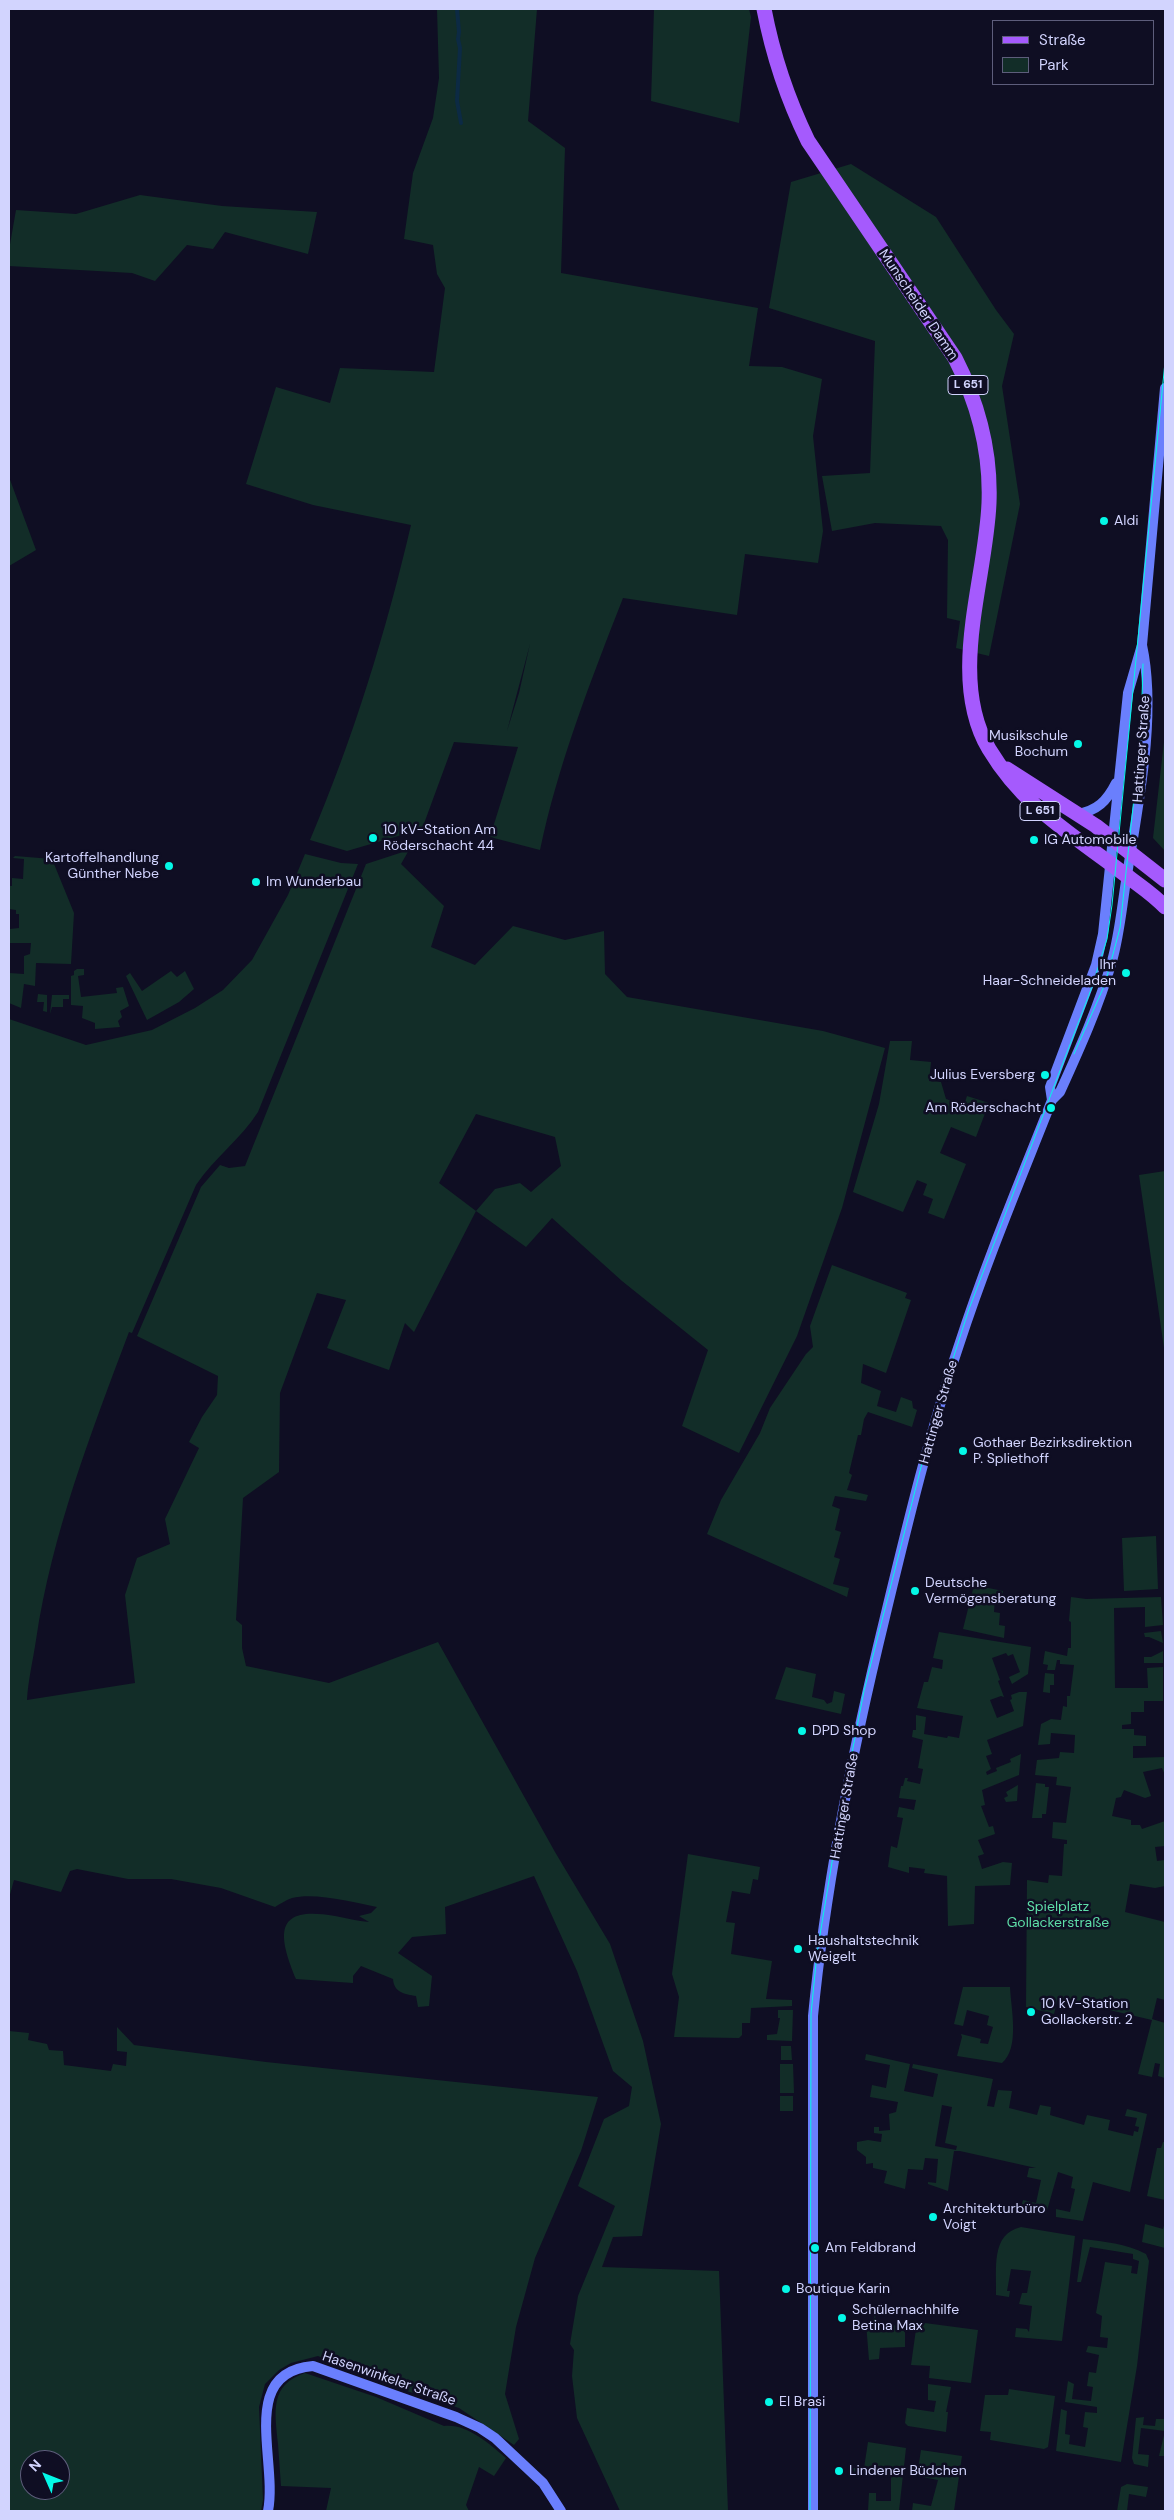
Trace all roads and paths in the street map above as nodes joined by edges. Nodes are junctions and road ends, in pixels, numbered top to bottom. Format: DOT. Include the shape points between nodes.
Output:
graph roads {
  1 [pos="764,9"];
  2 [pos="1165,388"];
  3 [pos="1142,645"];
  4 [pos="1002,766"];
  5 [pos="1120,775"];
  6 [pos="1077,814"];
  7 [pos="1114,840"];
  8 [pos="1131,852"];
  9 [pos="1112,864"];
  10 [pos="1126,876"];
  11 [pos="1165,880"];
  12 [pos="1165,907"];
  13 [pos="1084,998"];
  14 [pos="1096,1006"];
  15 [pos="1052,1100"];
  16 [pos="268,2511"];
  17 [pos="560,2511"];
  18 [pos="813,2511"];
  1 -- 4 [label="main road, Munscheider Damm / L 651" via="777,68 808,141 950,350 975,404 986,450 989,503 971,644 971,693 980,732"];
  2 -- 3 [label="street, Hattinger Straße"];
  3 -- 5 [label="street, Hattinger Straße" via="1128,693"];
  3 -- 8 [label="street, Hattinger Straße" via="1146,667 1145,738"];
  4 -- 6 [label="main road, Munscheider Damm / L 651"];
  4 -- 9 [label="main road, Munscheider Damm / L 651" via="1026,799"];
  5 -- 6 [label="street, Hattinger Straße / L 651" via="1109,797 1099,807"];
  5 -- 7 [label="street, Hattinger Straße"];
  6 -- 7 [label="main road, Munscheider Damm / L 651"];
  7 -- 8 [label="main road, L 651"];
  7 -- 9 [label="street, Hattinger Straße"];
  8 -- 10 [label="street, Hattinger Straße"];
  8 -- 11 [label="main road, L 651"];
  9 -- 10 [label="main road, L 651"];
  9 -- 13 [label="street, Hattinger Straße" via="1103,934"];
  10 -- 12 [label="main road, L 651"];
  10 -- 14 [label="street, Hattinger Straße" via="1116,944"];
  13 -- 14 [label="street"];
  13 -- 15 [label="street, Hattinger Straße" via="1051,1082"];
  14 -- 15 [label="street, Hattinger Straße" via="1060,1092"];
  15 -- 18 [label="street, Hattinger Straße" via="971,1312 924,1460 872,1666 847,1788 817,1972 813,2034"];
  16 -- 17 [label="street, Hasenwinkeler Straße" via="271,2485 266,2402 285,2374 313,2366 480,2428 545,2485"];
}
